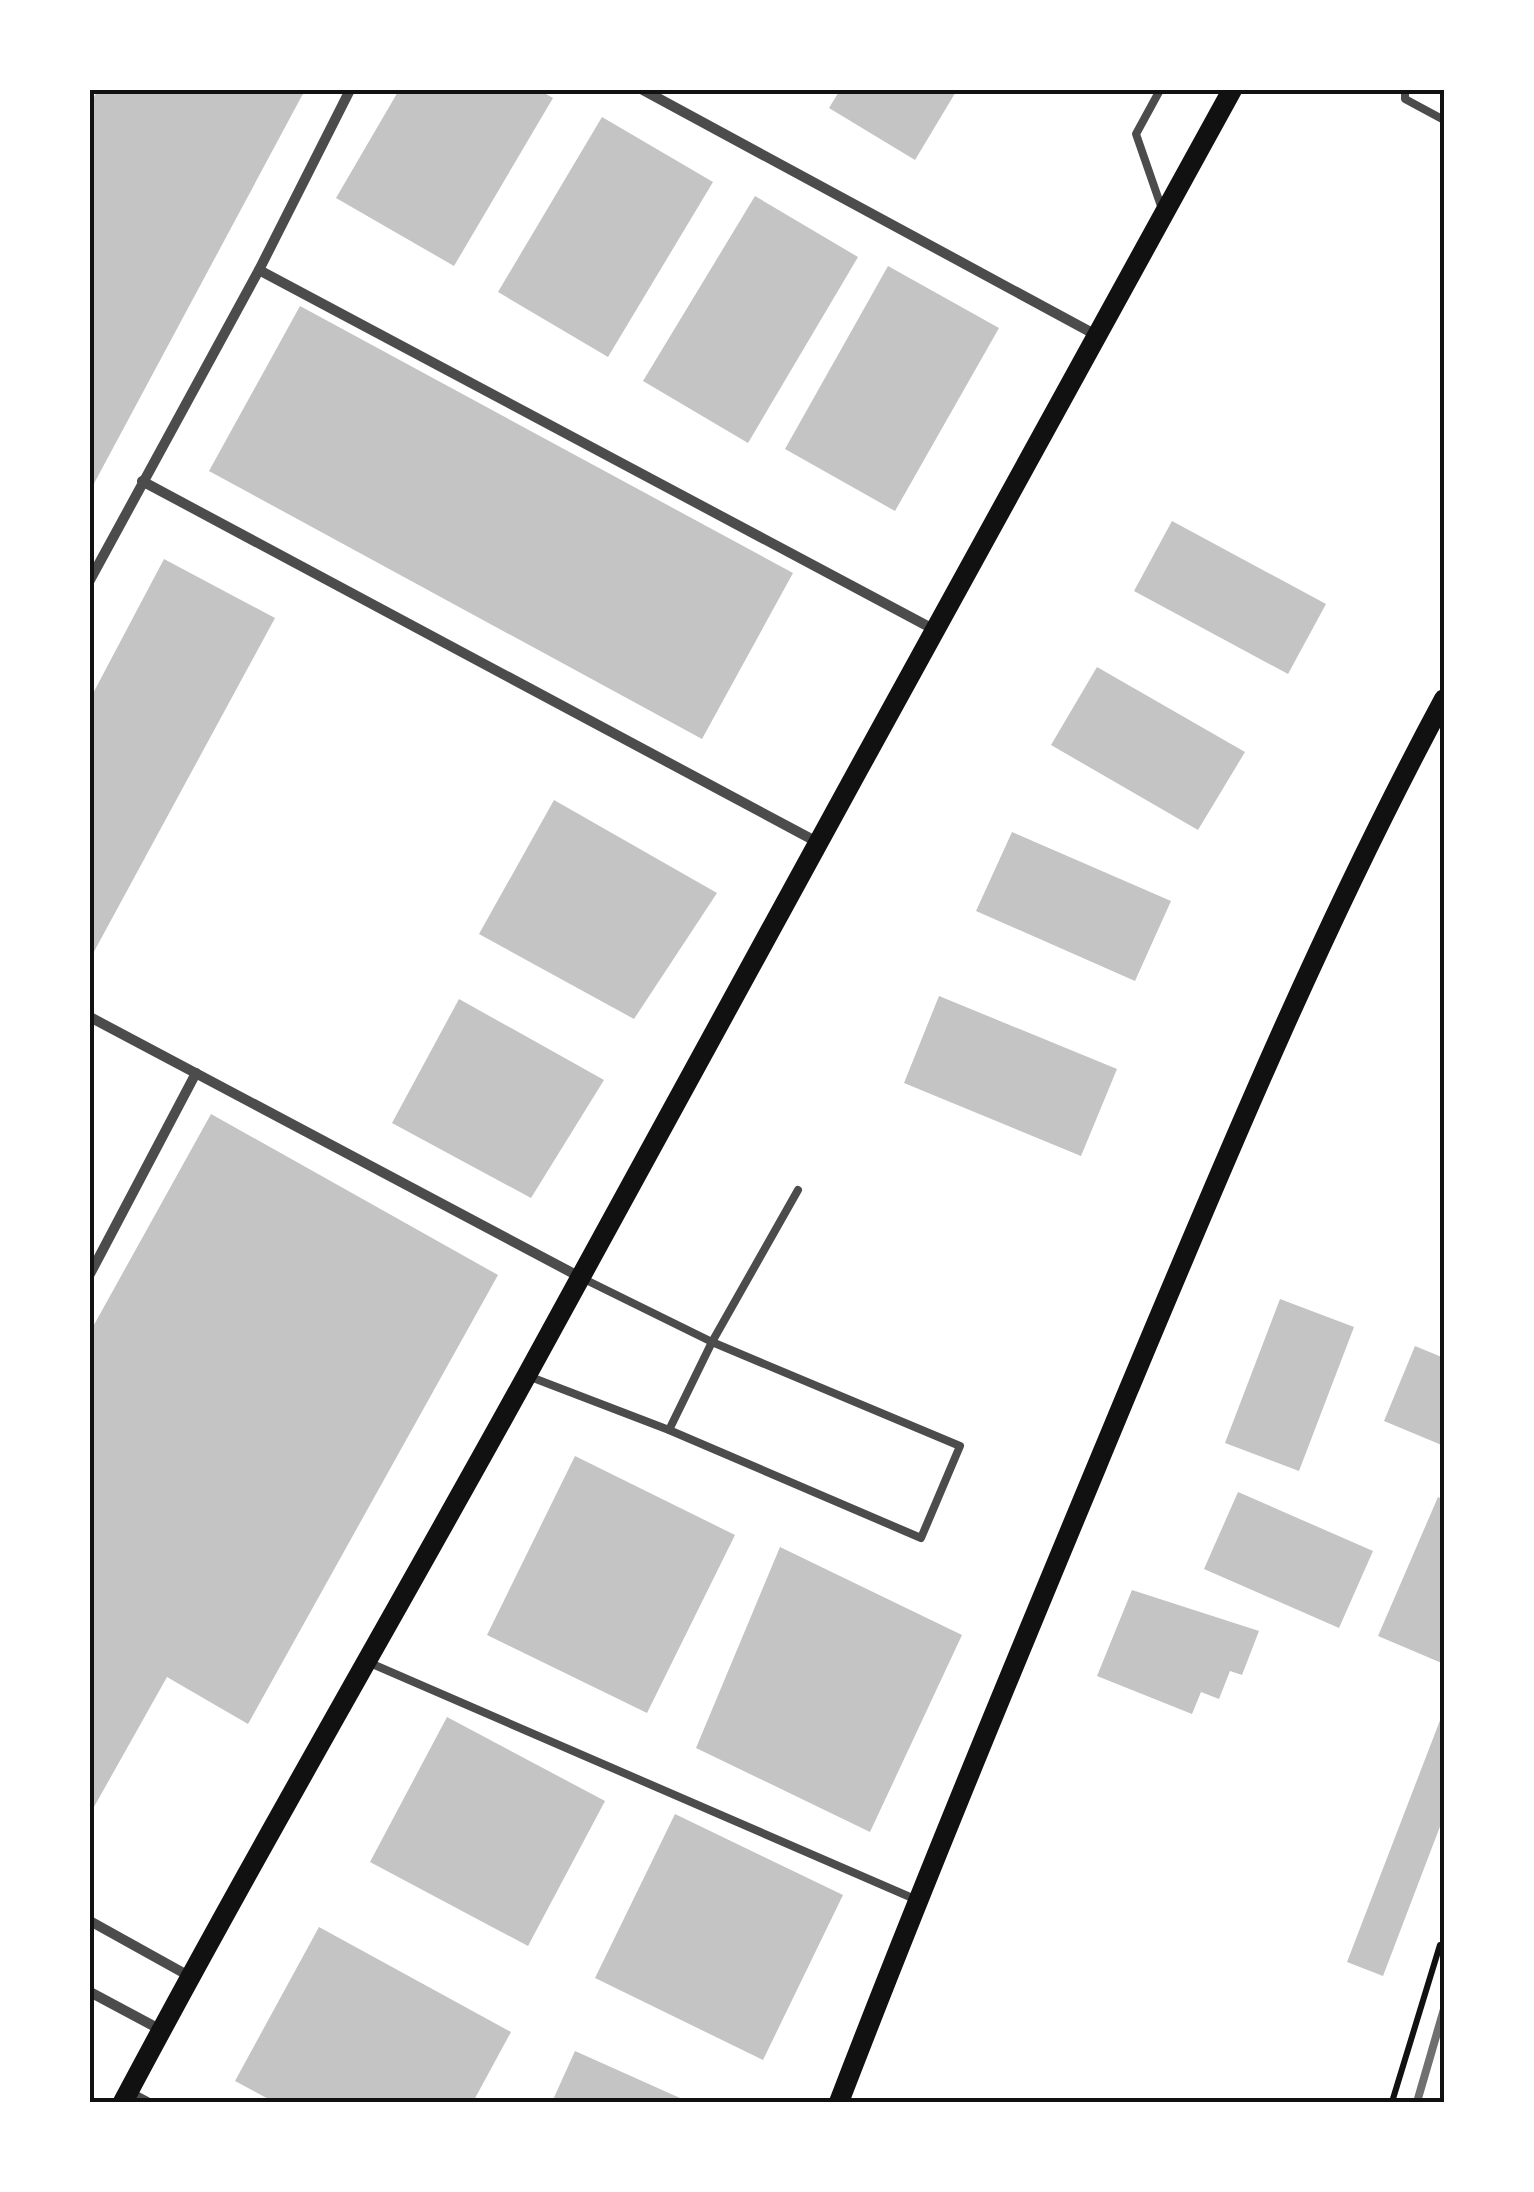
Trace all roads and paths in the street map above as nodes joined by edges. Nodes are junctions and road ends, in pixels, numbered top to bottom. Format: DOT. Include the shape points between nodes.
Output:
graph roads {
  1 [pos="350,90"];
  2 [pos="643,90"];
  3 [pos="1160,90"];
  4 [pos="1232,90"];
  5 [pos="1405,90"];
  6 [pos="1444,120"];
  7 [pos="1164,213"];
  8 [pos="258,270"];
  9 [pos="1096,335"];
  10 [pos="142,481"];
  11 [pos="90,580"];
  12 [pos="933,629"];
  13 [pos="1444,700"];
  14 [pos="817,842"];
  15 [pos="90,1017"];
  16 [pos="196,1073"];
  17 [pos="798,1190"];
  18 [pos="90,1274"];
  19 [pos="580,1277"];
  20 [pos="712,1342"];
  21 [pos="527,1376"];
  22 [pos="670,1430"];
  23 [pos="365,1661"];
  24 [pos="917,1900"];
  25 [pos="90,1921"];
  26 [pos="1440,1946"];
  27 [pos="189,1976"];
  28 [pos="90,1992"];
  29 [pos="160,2030"];
  30 [pos="133,2099"];
  31 [pos="839,2102"];
  32 [pos="1392,2102"];
  1 -- 8 [label="street"];
  2 -- 9 [label="street"];
  3 -- 7 [label="lane" via="1136,134"];
  4 -- 7 [label="main road"];
  5 -- 6 [label="lane" via="1405,99"];
  7 -- 9 [label="main road"];
  8 -- 10 [label="street"];
  8 -- 12 [label="street"];
  9 -- 12 [label="main road"];
  10 -- 11 [label="street"];
  10 -- 14 [label="street"];
  12 -- 14 [label="main road"];
  13 -- 24 [label="main road" via="1315,962 1209,1200"];
  14 -- 19 [label="main road"];
  15 -- 16 [label="street"];
  16 -- 18 [label="street"];
  16 -- 19 [label="street"];
  17 -- 20 [label="lane"];
  19 -- 20 [label="lane"];
  19 -- 21 [label="main road"];
  20 -- 22 [label="lane"];
  20 -- 22 [label="lane" via="960,1446 921,1538"];
  21 -- 22 [label="lane"];
  21 -- 23 [label="main road"];
  23 -- 24 [label="lane"];
  23 -- 27 [label="main road"];
  24 -- 31 [label="main road"];
  25 -- 27 [label="street"];
  26 -- 32 [label="path"];
  27 -- 29 [label="main road"];
  28 -- 29 [label="street"];
  29 -- 30 [label="main road"];
}
